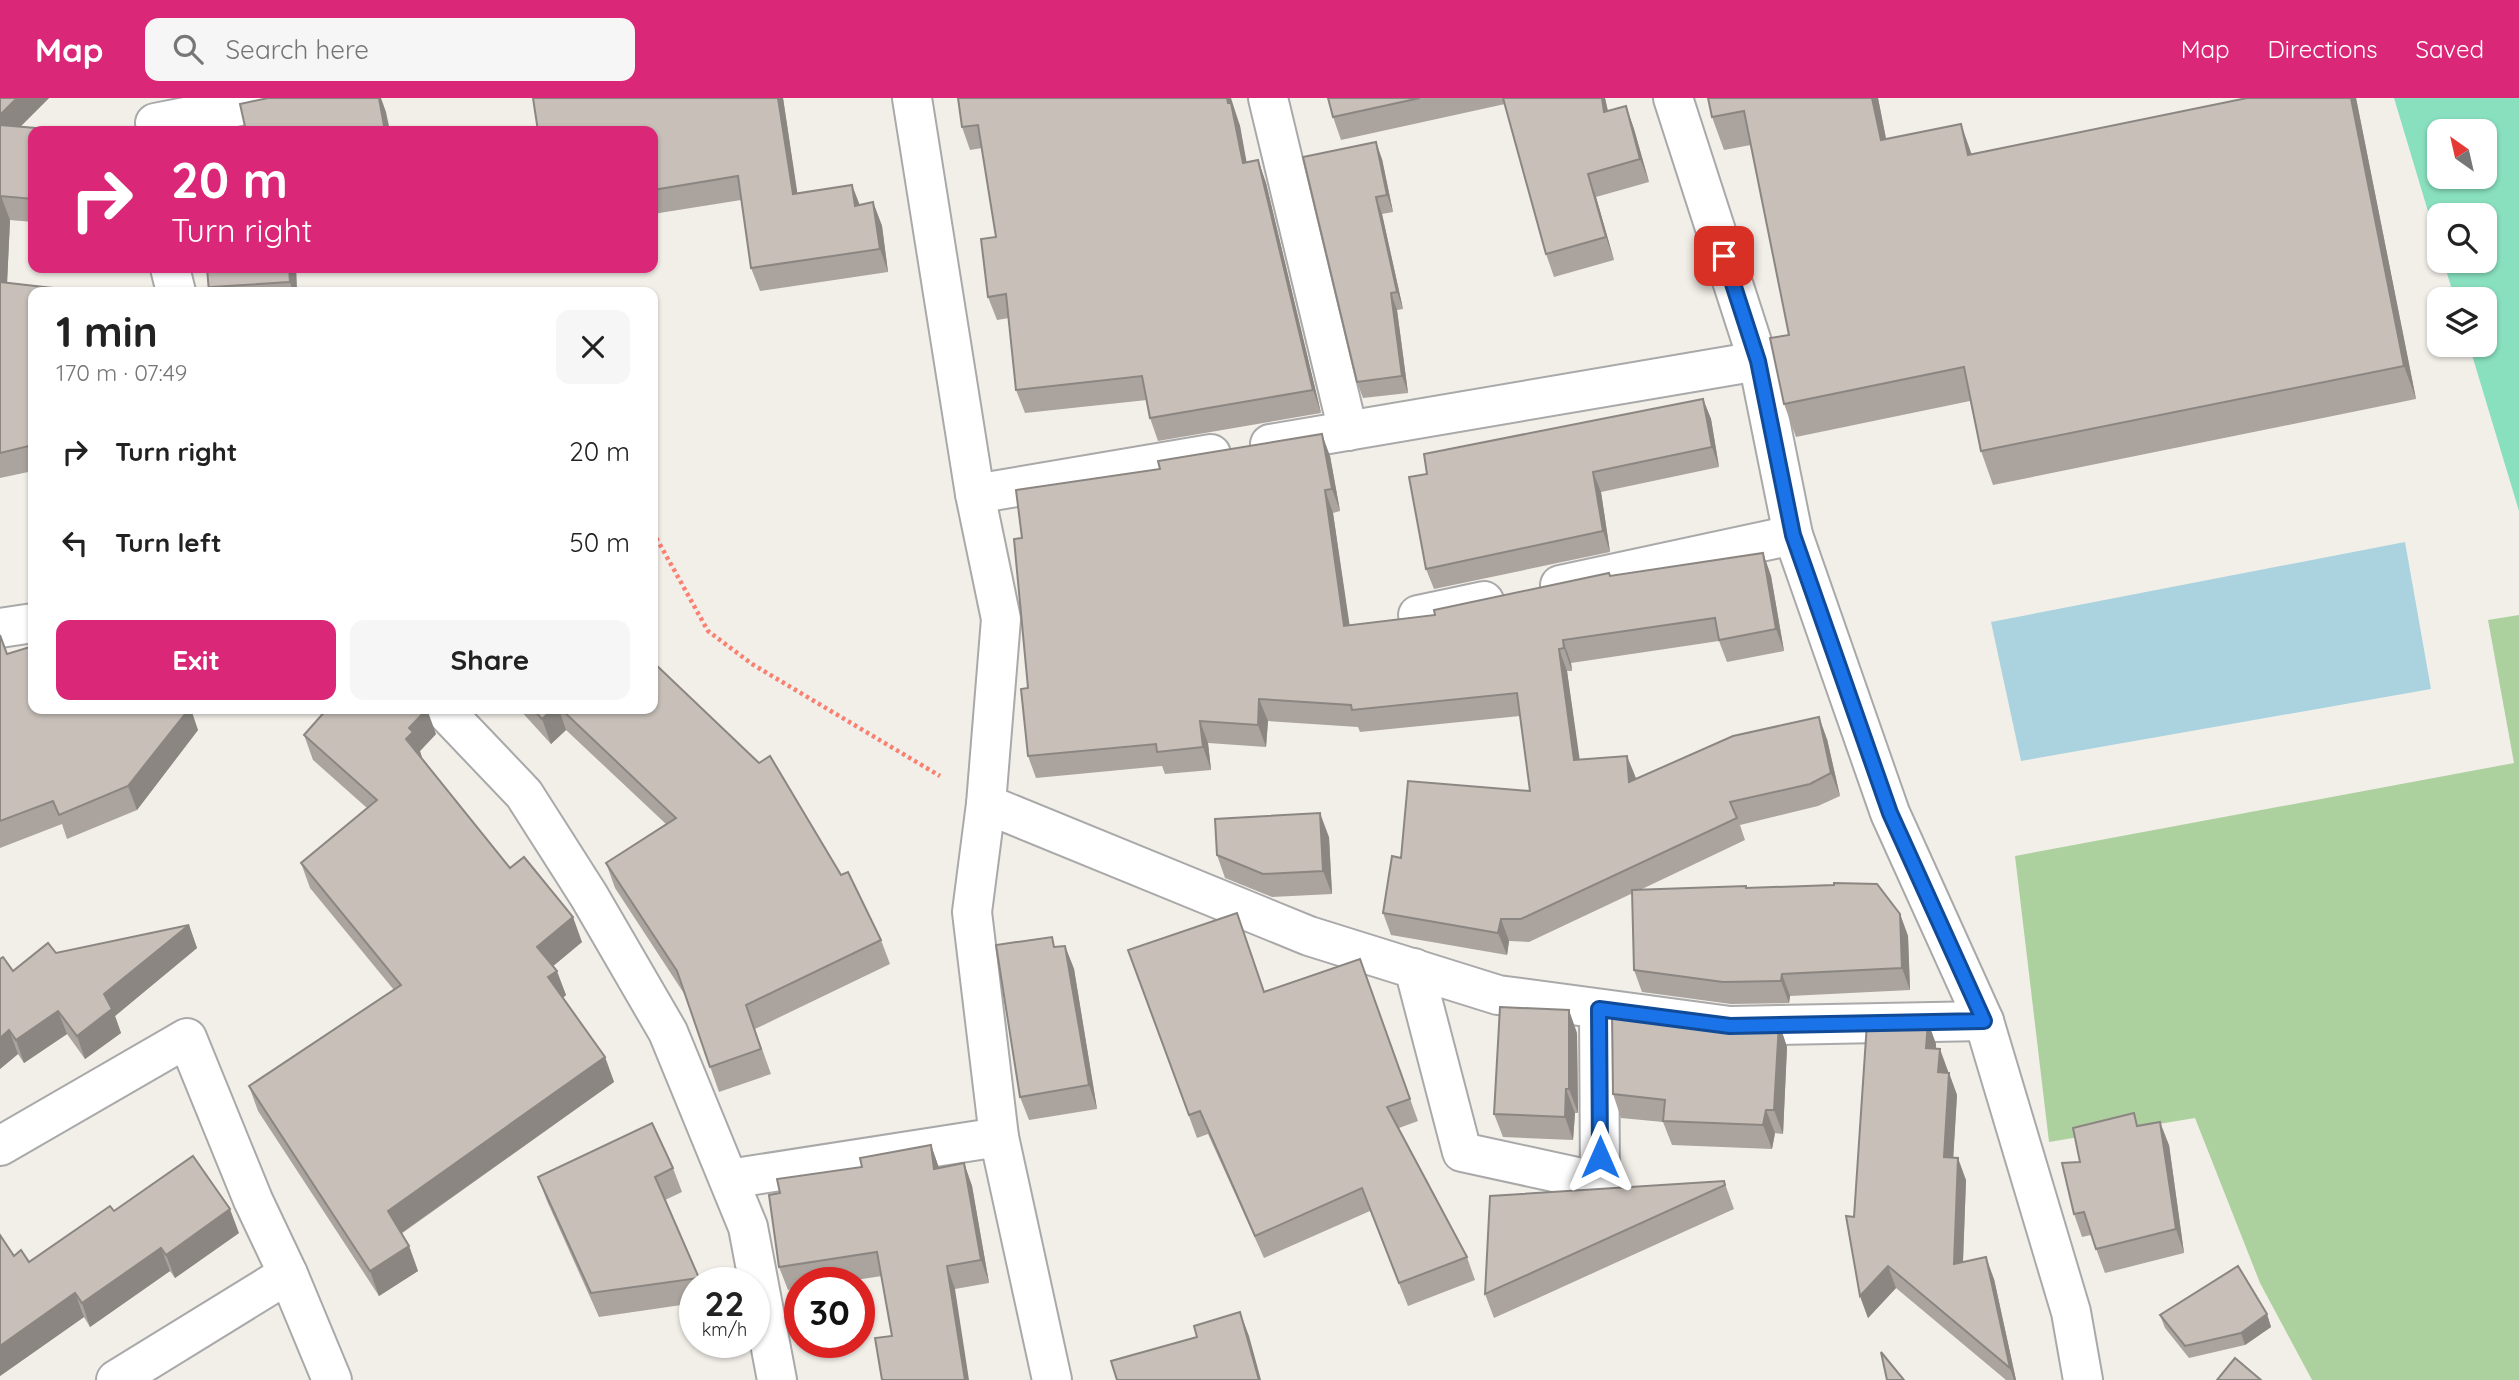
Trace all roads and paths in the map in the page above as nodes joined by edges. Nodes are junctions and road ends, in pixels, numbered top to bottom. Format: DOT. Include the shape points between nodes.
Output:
graph roads {
  1 [pos="281,98"];
  2 [pos="912,98"];
  3 [pos="1268,98"];
  4 [pos="1673,98"];
  5 [pos="149,117"];
  6 [pos="1758,361"];
  7 [pos="1348,431"];
  8 [pos="975,494"];
  9 [pos="1793,535"];
  10 [pos="658,541"];
  11 [pos="1418,615"];
  12 [pos="28,624"];
  13 [pos="0,628"];
  14 [pos="448,714"];
  15 [pos="985,804"];
  16 [pos="1414,968"];
  17 [pos="1599,1009"];
  18 [pos="1984,1021"];
  19 [pos="999,1137"];
  20 [pos="0,1146"];
  21 [pos="729,1179"];
  22 [pos="288,1274"];
  23 [pos="116,1380"];
  24 [pos="332,1380"];
  25 [pos="778,1380"];
  26 [pos="1052,1380"];
  27 [pos="2083,1380"];
  1 -- 5 [label="street"];
  2 -- 8 [label="street"];
  3 -- 7 [label="street"];
  4 -- 6 [label="street"];
  6 -- 7 [label="street"];
  6 -- 9 [label="street"];
  7 -- 8 [label="street"];
  8 -- 15 [label="street" via="1001,619"];
  9 -- 11 [label="street"];
  9 -- 18 [label="street" via="1890,813"];
  10 -- 15 [label="path" via="708,631 752,664"];
  12 -- 13 [label="street"];
  14 -- 21 [label="street" via="524,794 589,896 668,1032"];
  15 -- 16 [label="street" via="1309,936"];
  15 -- 19 [label="street" via="972,912"];
  16 -- 17 [label="street" via="1498,995"];
  16 -- 17 [label="street" via="1462,1152 1600,1182"];
  17 -- 18 [label="street" via="1730,1026"];
  18 -- 27 [label="street" via="2071,1312"];
  19 -- 21 [label="street"];
  19 -- 26 [label="street"];
  20 -- 22 [label="street" via="187,1038"];
  21 -- 25 [label="street" via="748,1227"];
  22 -- 23 [label="street"];
  22 -- 24 [label="street"];
}
